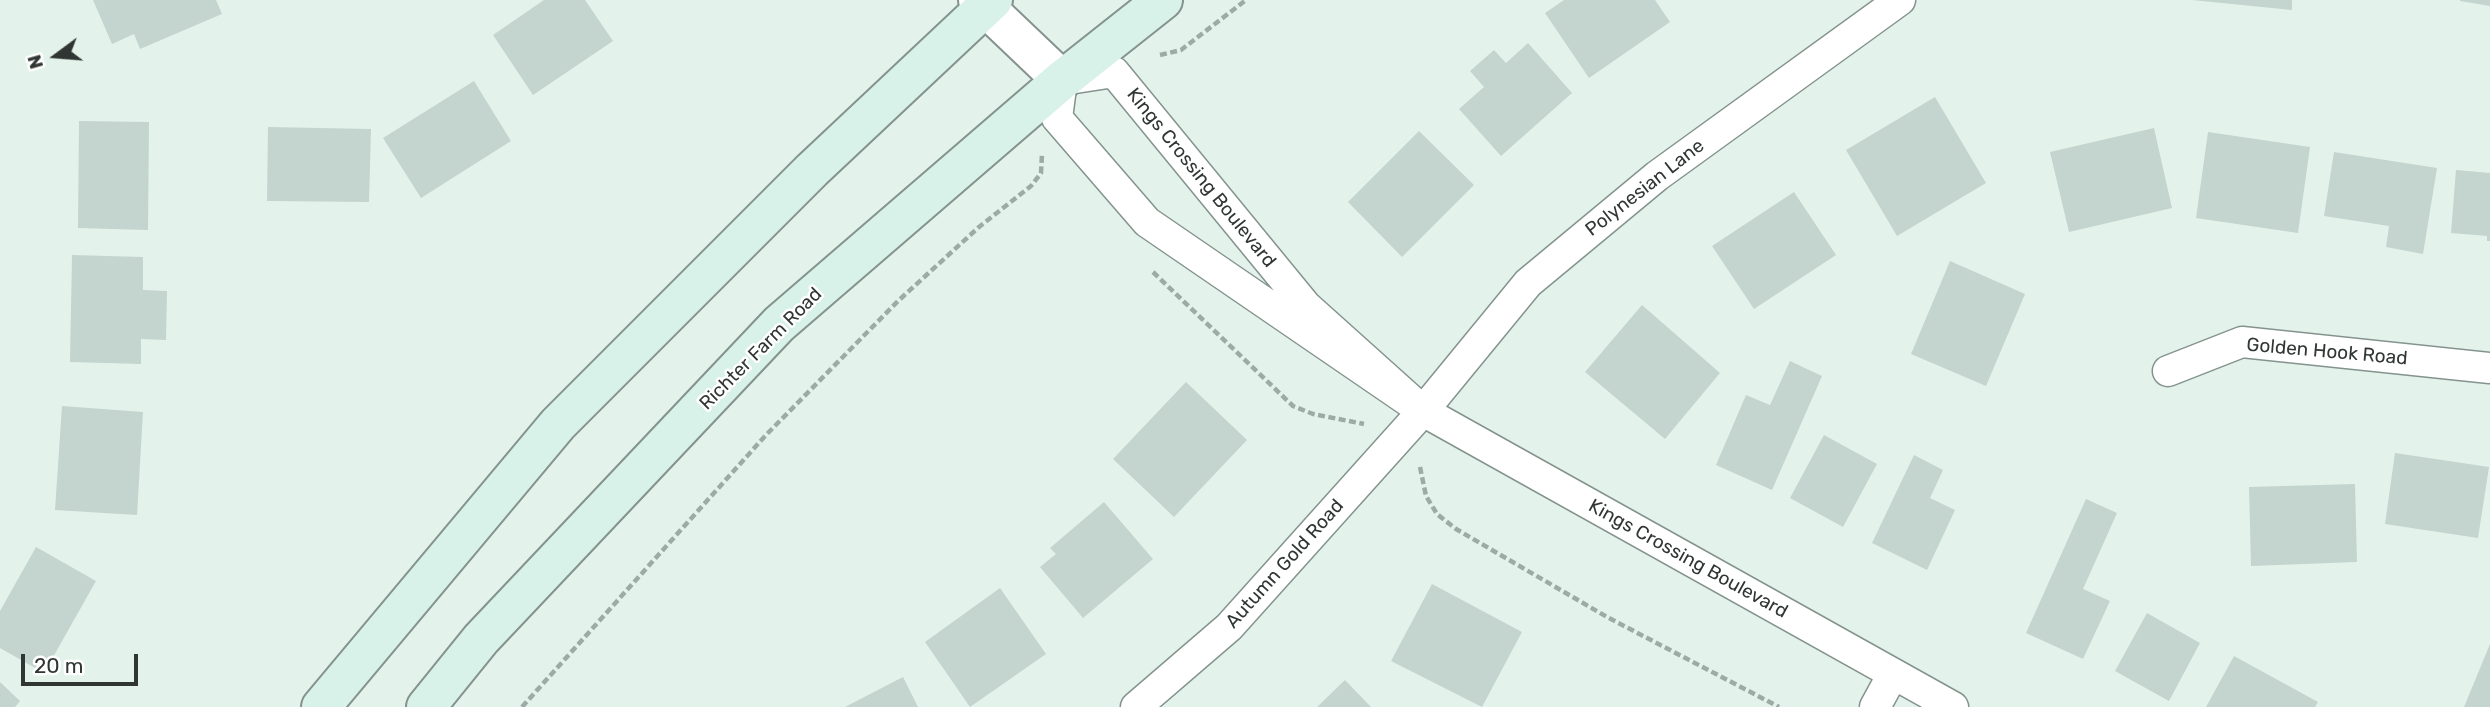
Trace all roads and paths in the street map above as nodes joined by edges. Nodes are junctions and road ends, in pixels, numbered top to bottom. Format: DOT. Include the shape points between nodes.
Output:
graph roads {
  1 [pos="1163,0"];
  2 [pos="1245,0"];
  3 [pos="1900,0"];
  4 [pos="985,2"];
  5 [pos="1114,72"];
  6 [pos="1062,80"];
  7 [pos="1057,118"];
  8 [pos="2490,368"];
  9 [pos="2168,372"];
  10 [pos="1423,411"];
  11 [pos="1893,674"];
  12 [pos="321,707"];
  13 [pos="426,707"];
  14 [pos="522,707"];
  15 [pos="1136,707"];
  16 [pos="1875,707"];
  17 [pos="1952,707"];
  1 -- 6 [label="main road, Richter Farm Road"];
  2 -- 5 [label="path" via="1181,50 1141,56"];
  3 -- 10 [label="street, Polynesian Lane" via="1657,176 1528,283"];
  4 -- 6 [label="street"];
  4 -- 12 [label="main road" via="558,424"];
  5 -- 6 [label="street, Kings Crossing Boulevard"];
  5 -- 10 [label="street, Kings Crossing Boulevard" via="1306,306"];
  6 -- 7 [label="street"];
  6 -- 13 [label="main road, Richter Farm Road" via="779,324 481,639"];
  7 -- 10 [label="street, Kings Crossing Boulevard" via="1147,222"];
  7 -- 14 [label="path" via="1043,141 1041,173 1031,186 898,301 794,407"];
  8 -- 9 [label="street, Golden Hook Road" via="2242,342"];
  10 -- 11 [label="street, Kings Crossing Boulevard"];
  10 -- 15 [label="street, Autumn Gold Road" via="1230,627"];
  11 -- 16 [label="street"];
  11 -- 17 [label="street, Kings Crossing Boulevard"];
}
